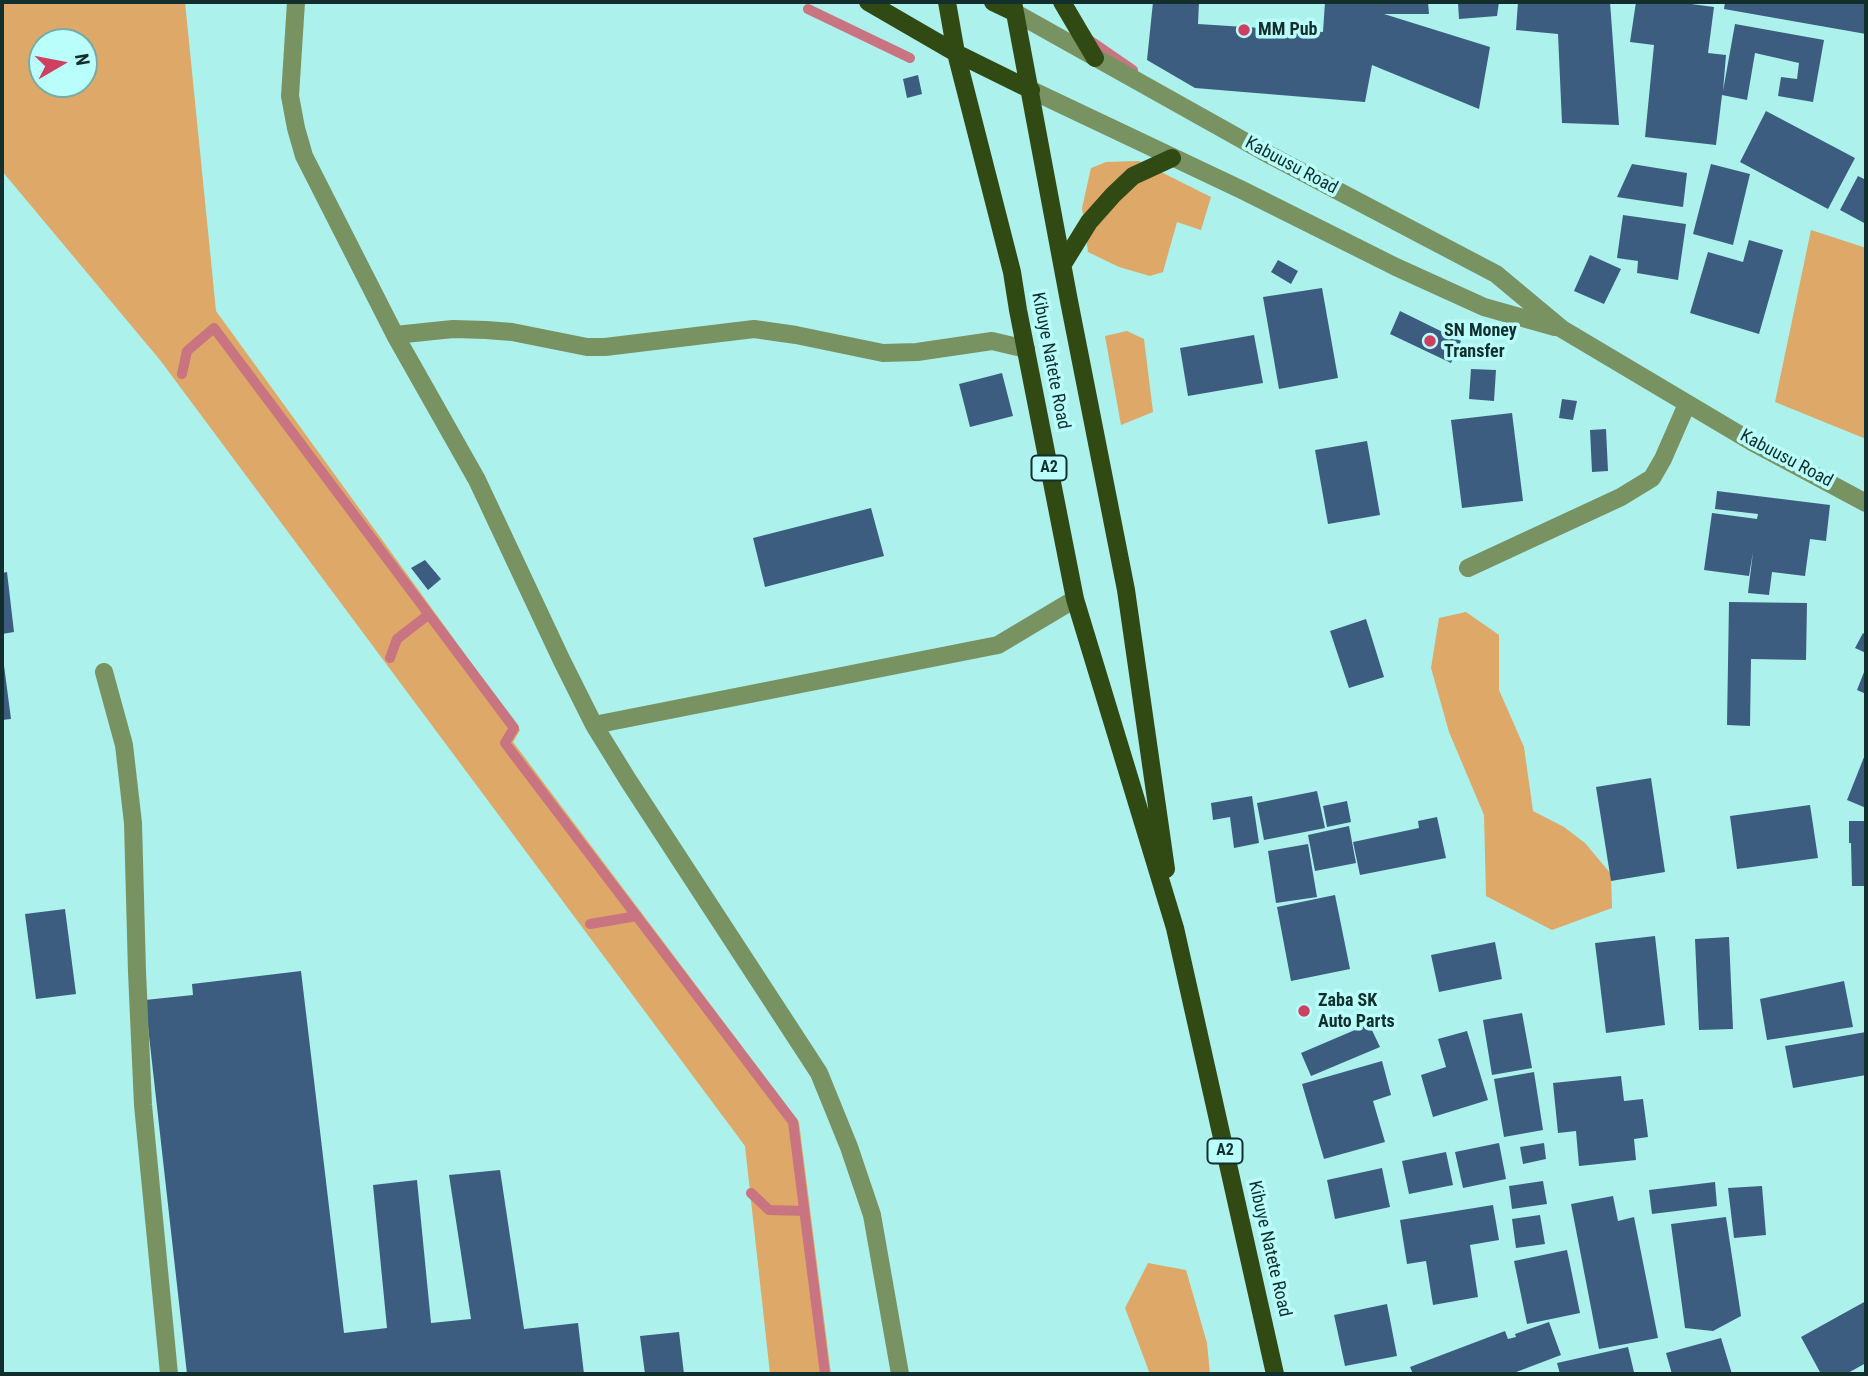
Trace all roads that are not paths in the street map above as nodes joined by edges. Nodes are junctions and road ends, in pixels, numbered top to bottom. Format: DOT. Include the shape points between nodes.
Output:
graph roads {
  1 [pos="296,2"];
  2 [pos="868,2"];
  3 [pos="947,2"];
  4 [pos="993,2"];
  5 [pos="1062,2"];
  6 [pos="1014,7"];
  7 [pos="957,52"];
  8 [pos="1095,58"];
  9 [pos="1031,90"];
  10 [pos="1172,158"];
  11 [pos="1063,264"];
  12 [pos="1562,328"];
  13 [pos="395,335"];
  14 [pos="1026,349"];
  15 [pos="1688,404"];
  16 [pos="1866,503"];
  17 [pos="1468,568"];
  18 [pos="1075,599"];
  19 [pos="104,672"];
  20 [pos="594,725"];
  21 [pos="1174,928"];
  22 [pos="169,1374"];
  23 [pos="900,1374"];
  24 [pos="1275,1374"];
  1 -- 13 [label="street" via="290,96 304,156"];
  2 -- 7 [label="main road"];
  3 -- 7 [label="main road, Kibuye Natete Road / A2"];
  4 -- 6 [label="main road"];
  5 -- 8 [label="main road"];
  6 -- 8 [label="street, Kabuusu Road"];
  6 -- 9 [label="main road, Kibuye Natete Road / A2"];
  7 -- 9 [label="main road"];
  7 -- 14 [label="main road, Kibuye Natete Road / A2" via="1012,272"];
  8 -- 12 [label="street, Kabuusu Road" via="1496,274"];
  9 -- 10 [label="street, Kabuusu Road"];
  9 -- 11 [label="main road, Kibuye Natete Road / A2"];
  10 -- 11 [label="main road" via="1133,176 1113,195 1089,222"];
  10 -- 12 [label="street, Kabuusu Road" via="1484,307"];
  11 -- 21 [label="main road, Kibuye Natete Road / A2" via="1126,590"];
  12 -- 15 [label="street, Kabuusu Road"];
  13 -- 14 [label="street" via="486,330 605,348 754,329 883,353 992,341"];
  13 -- 20 [label="street" via="477,480"];
  14 -- 18 [label="main road, Kibuye Natete Road / A2"];
  15 -- 16 [label="street, Kabuusu Road"];
  15 -- 17 [label="street" via="1652,478"];
  18 -- 20 [label="street" via="999,645"];
  18 -- 21 [label="main road, Kibuye Natete Road / A2"];
  19 -- 22 [label="street" via="124,745 133,823 143,1105"];
  20 -- 23 [label="street" via="819,1073 872,1215"];
  21 -- 24 [label="main road, Kibuye Natete Road / A2"];
}
